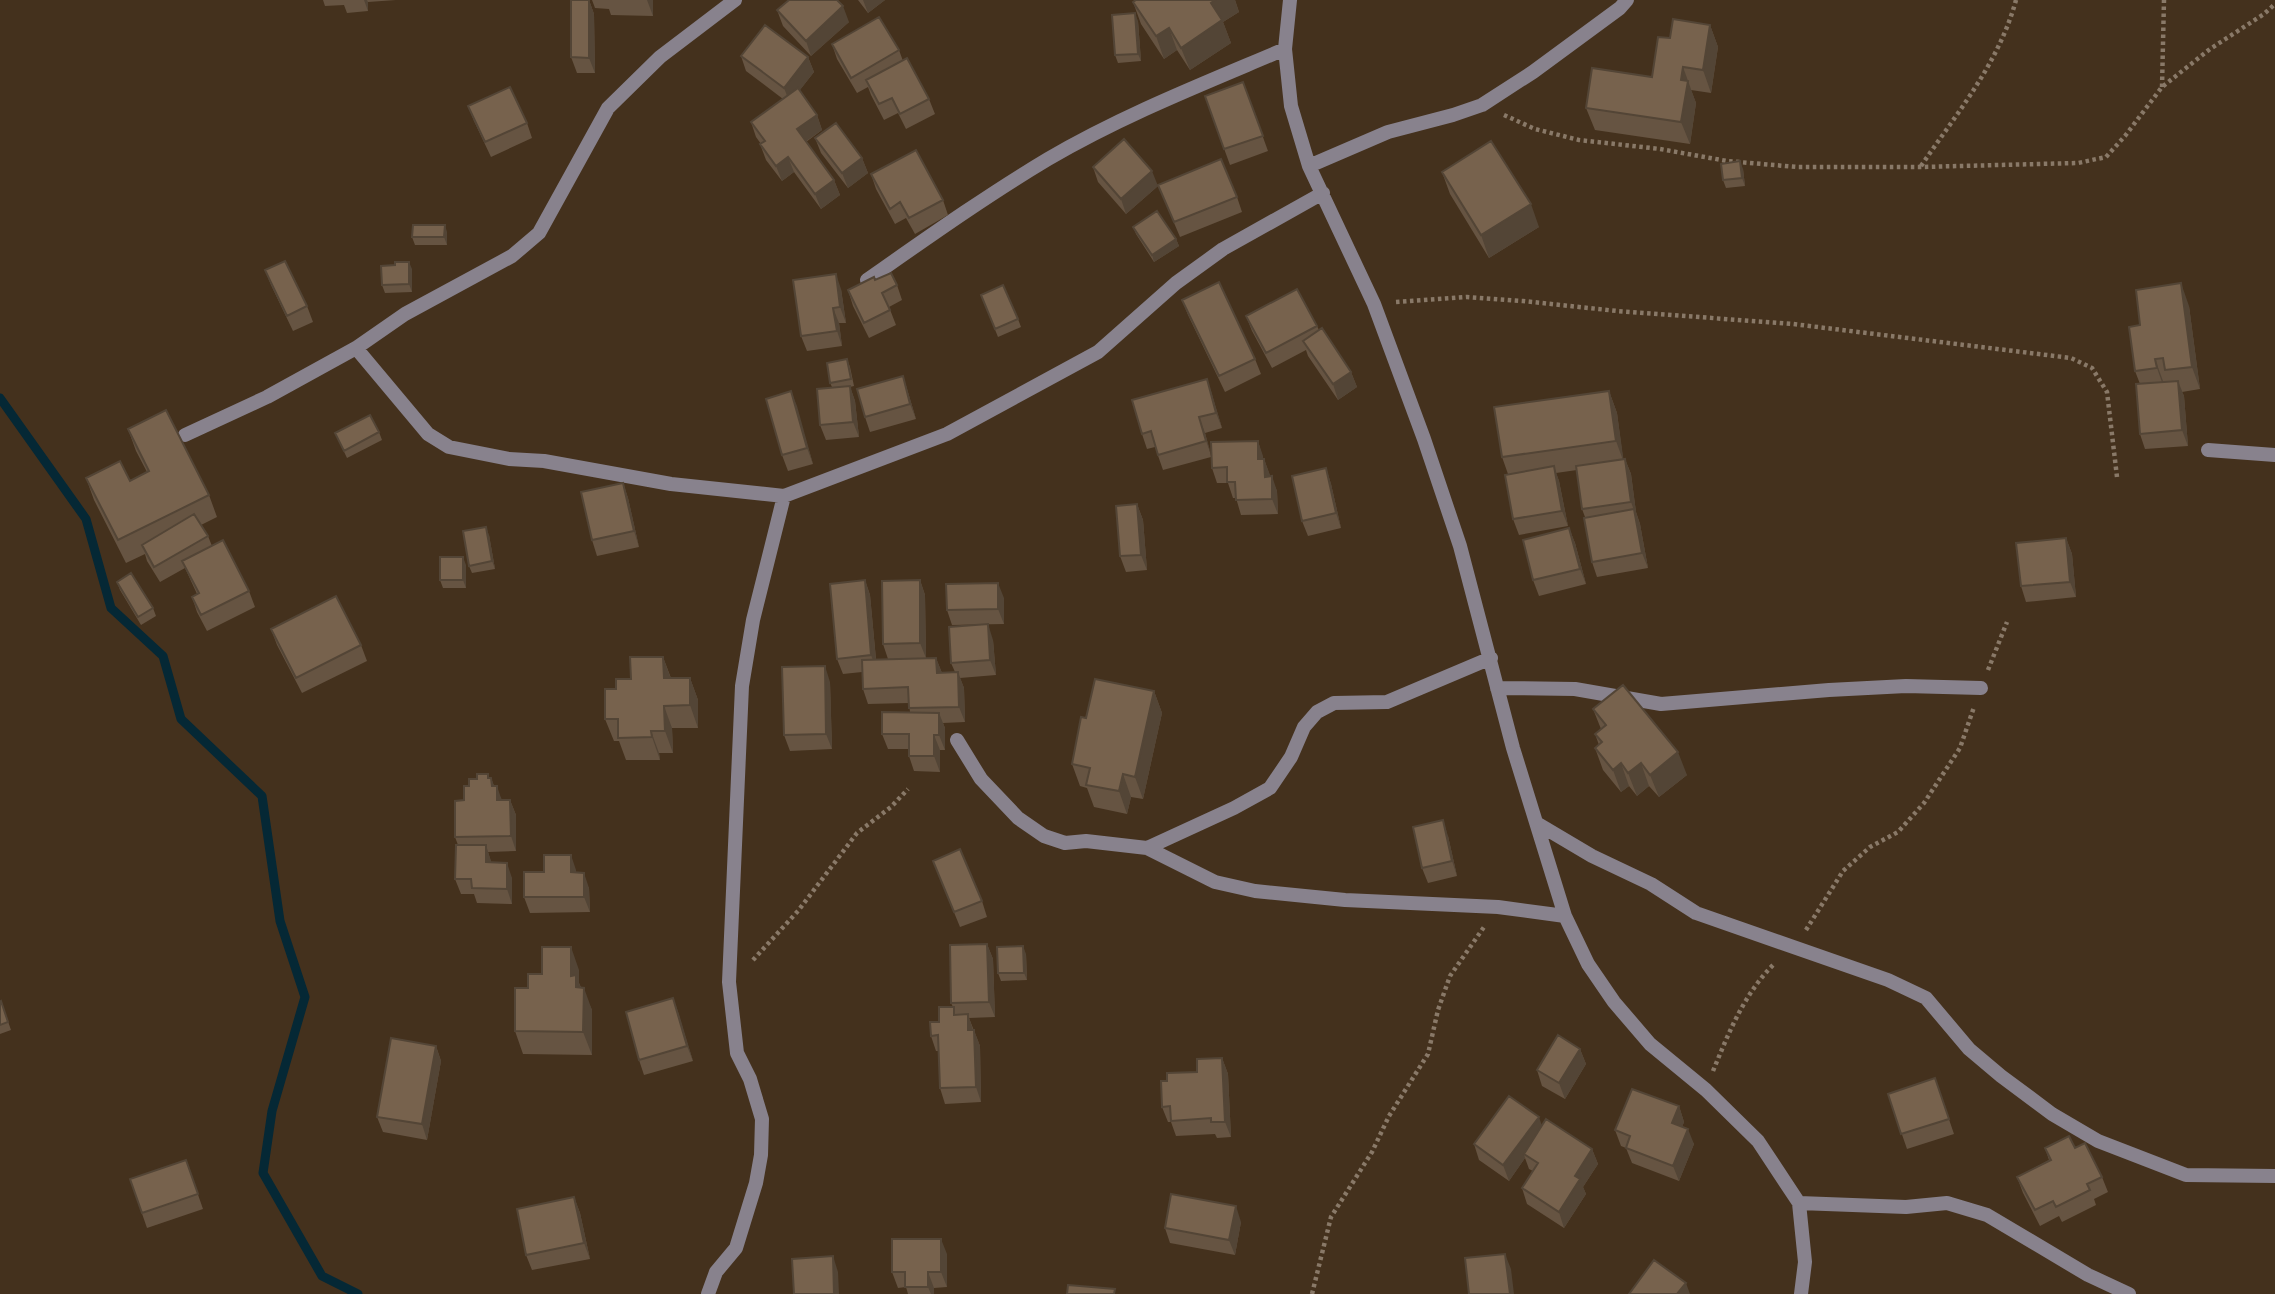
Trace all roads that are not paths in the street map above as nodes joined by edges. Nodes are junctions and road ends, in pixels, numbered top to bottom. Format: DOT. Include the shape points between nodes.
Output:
graph roads {
  1 [pos="735,0"];
  2 [pos="1290,0"];
  3 [pos="1627,0"];
  4 [pos="1284,49"];
  5 [pos="1309,166"];
  6 [pos="1322,193"];
  7 [pos="867,280"];
  8 [pos="356,348"];
  9 [pos="185,435"];
  10 [pos="2208,450"];
  11 [pos="2275,454"];
  12 [pos="784,496"];
  13 [pos="1491,658"];
  14 [pos="1497,688"];
  15 [pos="1981,688"];
  16 [pos="957,740"];
  17 [pos="1538,824"];
  18 [pos="1147,848"];
  19 [pos="1565,916"];
  20 [pos="2275,1176"];
  21 [pos="1798,1203"];
  22 [pos="708,1294"];
  23 [pos="1801,1294"];
  24 [pos="2129,1294"];
  1 -- 8 [label="street" via="660,57 608,108 539,233 512,256 405,314"];
  2 -- 4 [label="street"];
  3 -- 5 [label="street" via="1482,105 1388,132"];
  4 -- 5 [label="street" via="1291,106"];
  4 -- 7 [label="street" via="1159,102 1050,158"];
  5 -- 6 [label="street"];
  6 -- 12 [label="street" via="1223,249 1098,352 947,434"];
  6 -- 13 [label="street" via="1374,304 1424,439"];
  8 -- 9 [label="street"];
  8 -- 12 [label="street" via="428,434 449,447 671,484"];
  10 -- 11 [label="street"];
  12 -- 22 [label="street" via="753,620 743,686 729,982 737,1053 762,1119 761,1155 736,1248 716,1272"];
  13 -- 14 [label="street"];
  13 -- 18 [label="street" via="1387,702 1334,703 1317,712 1269,788"];
  14 -- 15 [label="street" via="1575,688 1661,704 1906,686"];
  14 -- 17 [label="street"];
  16 -- 18 [label="street" via="981,779 1018,818 1044,836 1065,843"];
  17 -- 19 [label="street"];
  17 -- 20 [label="street" via="1696,913 1888,980 1926,998 1969,1049 2001,1076 2098,1141 2186,1175"];
  18 -- 19 [label="street" via="1215,882 1255,891 1498,907"];
  19 -- 21 [label="street" via="1588,964 1614,1002 1650,1044 1759,1141"];
  21 -- 23 [label="street" via="1805,1262"];
  21 -- 24 [label="street" via="1906,1207 1947,1203 1987,1215"];
}
